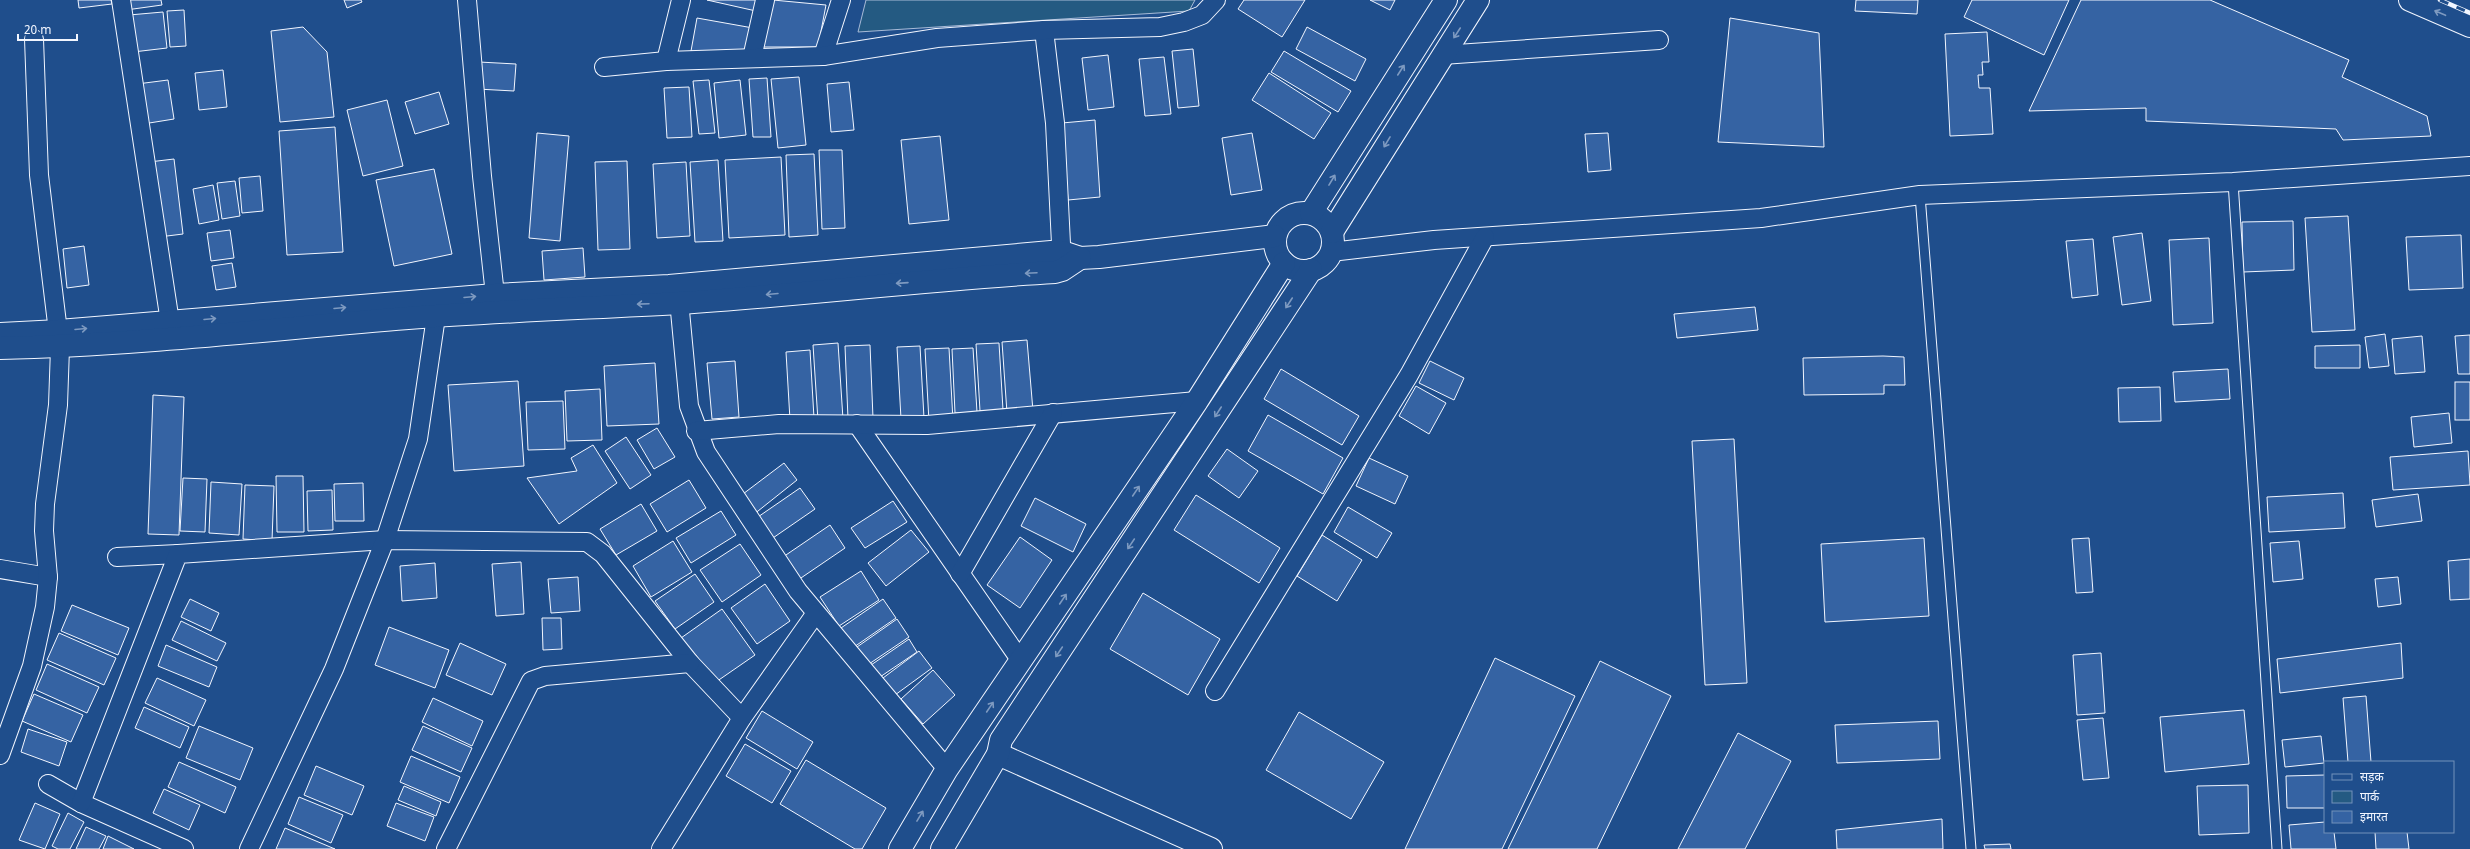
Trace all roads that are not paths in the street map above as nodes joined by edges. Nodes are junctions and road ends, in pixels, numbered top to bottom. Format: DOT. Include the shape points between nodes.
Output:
graph roads {
  1 [pos="121,0"];
  2 [pos="467,0"];
  3 [pos="682,0"];
  4 [pos="765,0"];
  5 [pos="840,0"];
  6 [pos="1216,0"];
  7 [pos="1446,0"];
  8 [pos="1478,0"];
  9 [pos="2410,0"];
  10 [pos="2470,26"];
  11 [pos="1044,30"];
  12 [pos="34,39"];
  13 [pos="1659,40"];
  14 [pos="1442,55"];
  15 [pos="823,56"];
  16 [pos="752,58"];
  17 [pos="666,61"];
  18 [pos="604,67"];
  19 [pos="2470,166"];
  20 [pos="2233,182"];
  21 [pos="1920,195"];
  22 [pos="1311,213"];
  23 [pos="1274,236"];
  24 [pos="1485,237"];
  25 [pos="1332,242"];
  26 [pos="1068,260"];
  27 [pos="1284,263"];
  28 [pos="1311,270"];
  29 [pos="679,294"];
  30 [pos="495,295"];
  31 [pos="437,308"];
  32 [pos="170,322"];
  33 [pos="0,334"];
  34 [pos="60,339"];
  35 [pos="0,348"];
  36 [pos="1197,401"];
  37 [pos="1053,413"];
  38 [pos="857,424"];
  39 [pos="696,431"];
  40 [pos="385,540"];
  41 [pos="178,554"];
  42 [pos="117,557"];
  43 [pos="0,569"];
  44 [pos="960,574"];
  45 [pos="48,577"];
  46 [pos="816,613"];
  47 [pos="1021,661"];
  48 [pos="690,663"];
  49 [pos="1215,691"];
  50 [pos="742,718"];
  51 [pos="998,754"];
  52 [pos="0,755"];
  53 [pos="947,769"];
  54 [pos="48,784"];
  55 [pos="81,803"];
  56 [pos="184,849"];
  57 [pos="249,849"];
  58 [pos="446,849"];
  59 [pos="661,849"];
  60 [pos="900,849"];
  61 [pos="942,849"];
  62 [pos="1211,849"];
  63 [pos="1971,849"];
  64 [pos="2278,849"];
  1 -- 32 [label="street"];
  2 -- 30 [label="street"];
  3 -- 17 [label="street"];
  4 -- 16 [label="street"];
  5 -- 15 [label="street"];
  6 -- 11 [label="street" via="1202,15 1160,27"];
  22 -- 7 [label="street, one-way"];
  8 -- 14 [label="street, one-way"];
  10 -- 9 [label="street, one-way"];
  11 -- 15 [label="street" via="937,38"];
  11 -- 26 [label="street"];
  12 -- 34 [label="street" via="39,175"];
  13 -- 14 [label="street"];
  14 -- 25 [label="street, one-way"];
  15 -- 16 [label="street"];
  16 -- 17 [label="street"];
  17 -- 18 [label="street"];
  19 -- 20 [label="street"];
  20 -- 21 [label="street"];
  20 -- 64 [label="lane"];
  21 -- 24 [label="street" via="1761,218"];
  21 -- 63 [label="lane"];
  22 -- 23 [label="street" via="1292,214 1278,227"];
  22 -- 25 [label="street" via="1327,224"];
  23 -- 26 [label="street"];
  23 -- 27 [label="street" via="1276,251"];
  24 -- 25 [label="street" via="1377,245"];
  24 -- 49 [label="street" via="1409,375"];
  25 -- 28 [label="street" via="1320,266"];
  26 -- 29 [label="street"];
  27 -- 28 [label="street" via="1292,268"];
  27 -- 36 [label="street"];
  28 -- 51 [label="street, one-way" via="1001,740"];
  29 -- 30 [label="street"];
  29 -- 31 [label="street, one-way" via="582,306"];
  29 -- 39 [label="street" via="689,406"];
  31 -- 30 [label="street, one-way"];
  32 -- 31 [label="street, one-way"];
  31 -- 34 [label="street"];
  31 -- 40 [label="street" via="418,438"];
  34 -- 32 [label="street, one-way"];
  33 -- 34 [label="street"];
  34 -- 35 [label="street"];
  34 -- 45 [label="street" via="58,405 45,504 44,531"];
  36 -- 37 [label="street"];
  47 -- 36 [label="street, one-way"];
  37 -- 38 [label="street" via="927,425"];
  37 -- 44 [label="street"];
  38 -- 39 [label="street" via="779,424"];
  38 -- 44 [label="street"];
  39 -- 46 [label="street" via="706,452 798,591"];
  40 -- 41 [label="street"];
  40 -- 48 [label="street" via="586,542 603,554"];
  40 -- 57 [label="street" via="334,669"];
  41 -- 42 [label="street"];
  41 -- 55 [label="street"];
  43 -- 45 [label="street"];
  44 -- 47 [label="street"];
  45 -- 52 [label="street" via="45,607 32,666"];
  46 -- 50 [label="street"];
  46 -- 53 [label="street"];
  53 -- 47 [label="street, one-way"];
  48 -- 50 [label="street"];
  48 -- 58 [label="street" via="545,676 531,681 524,690"];
  50 -- 59 [label="street"];
  51 -- 61 [label="street"];
  51 -- 62 [label="street"];
  60 -- 53 [label="street, one-way"];
  54 -- 55 [label="street"];
  55 -- 56 [label="street"];
}
